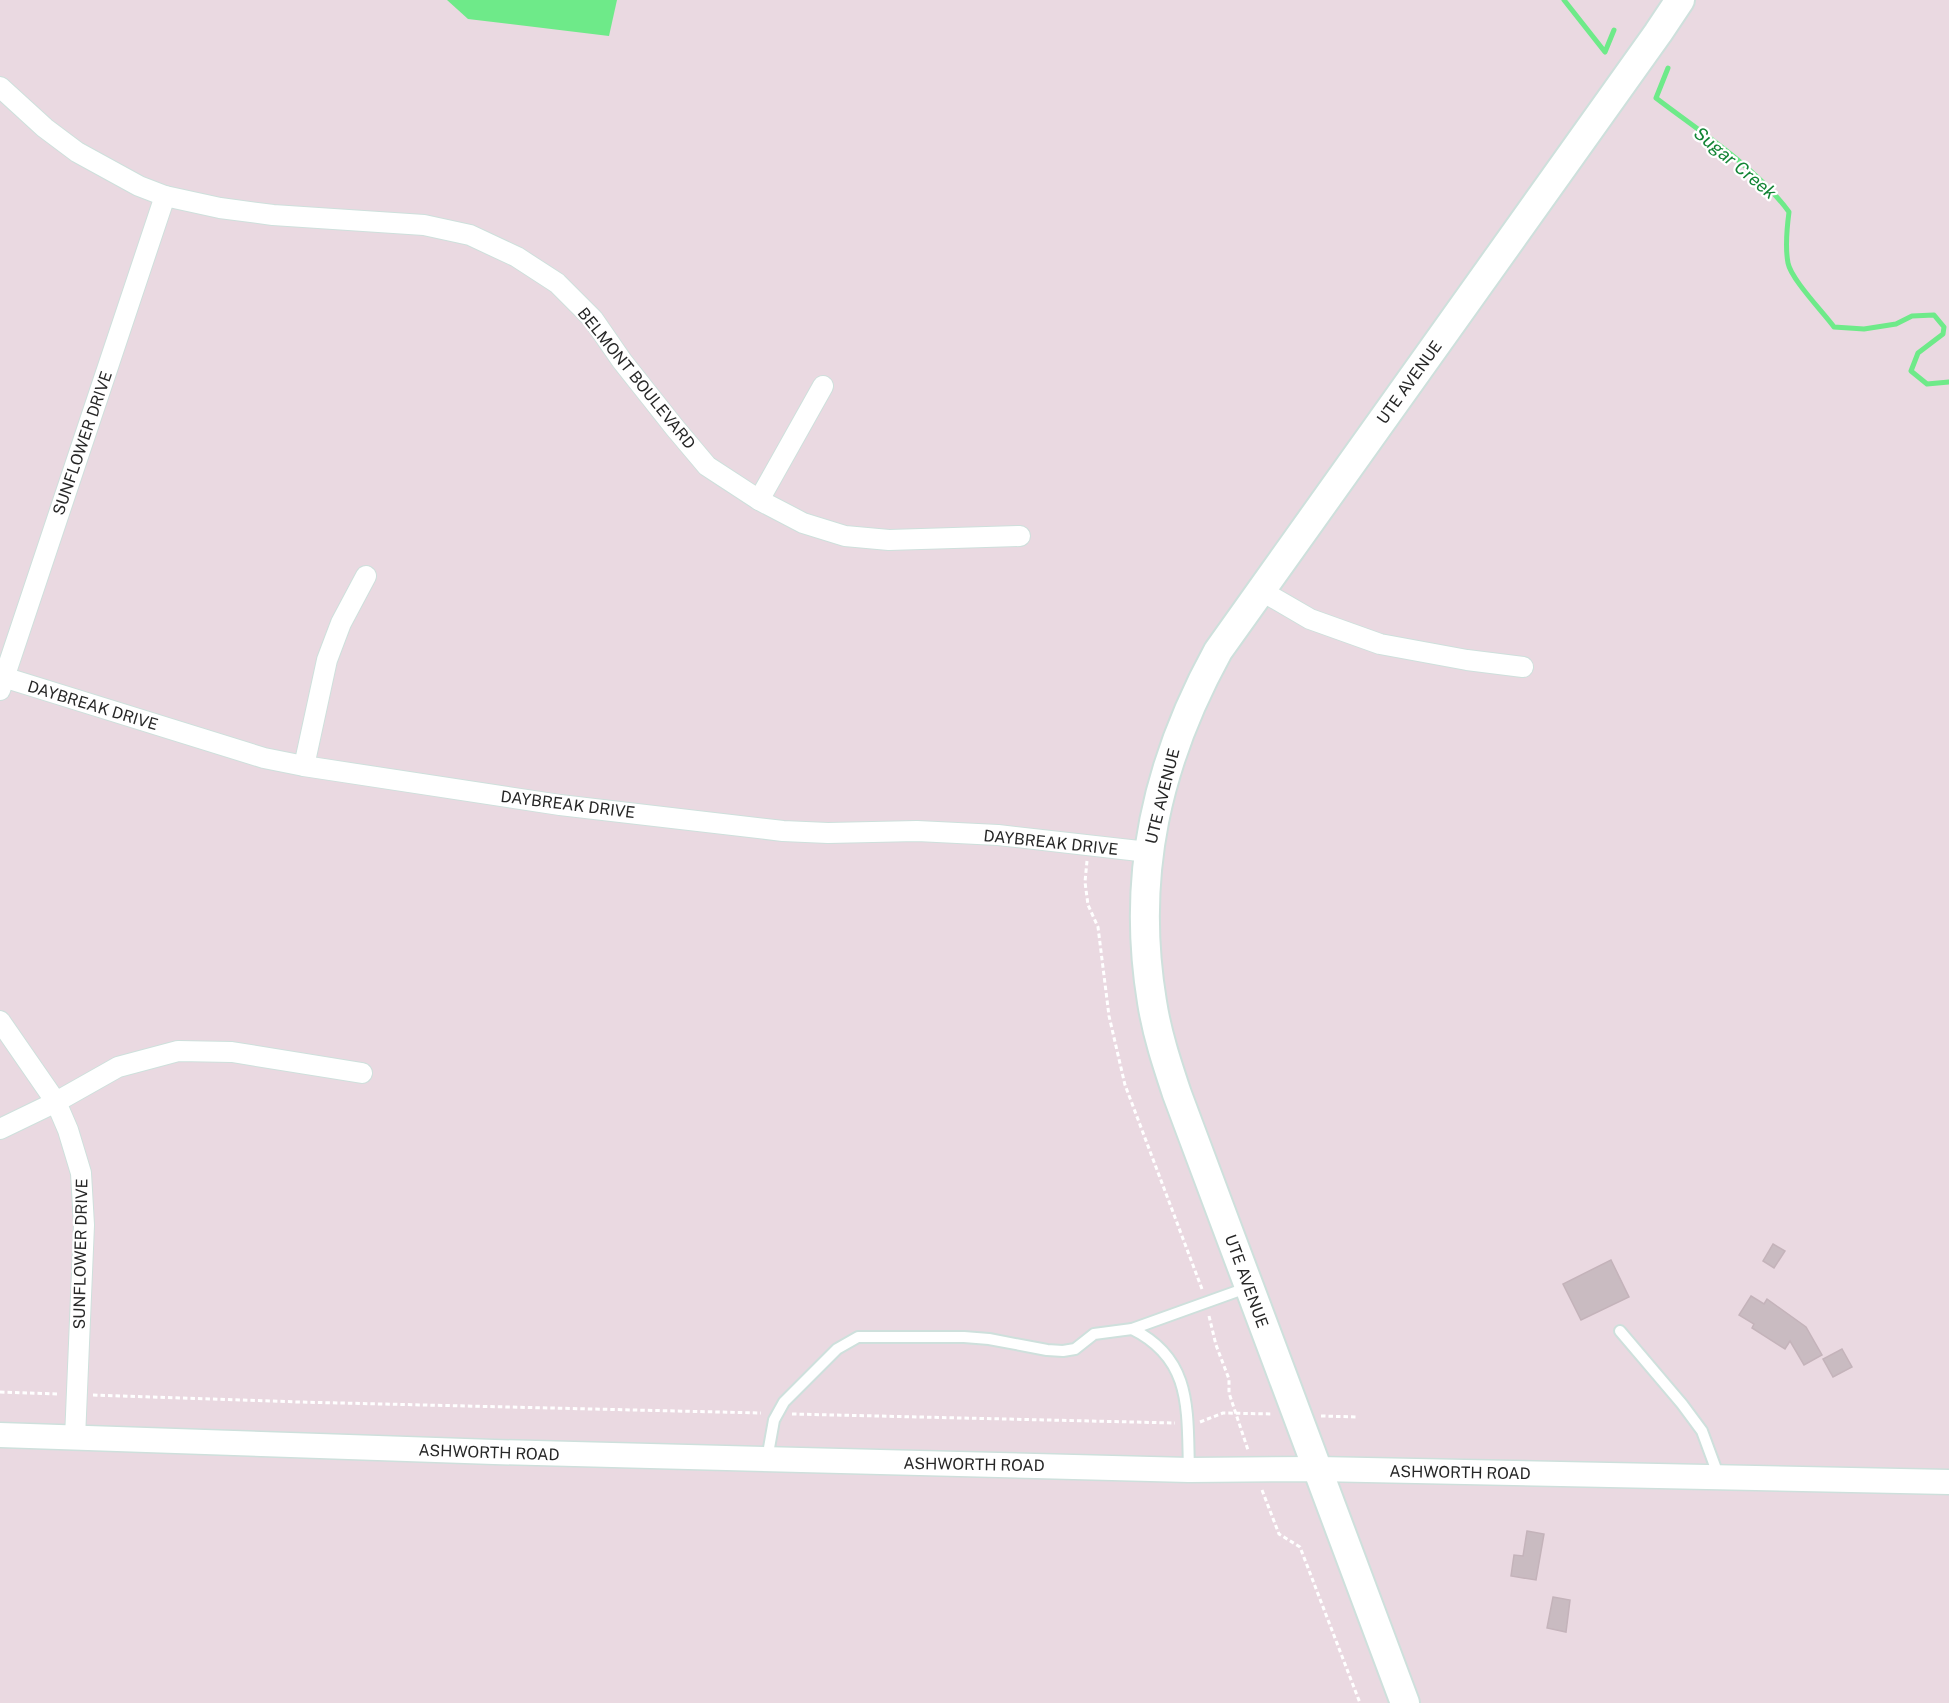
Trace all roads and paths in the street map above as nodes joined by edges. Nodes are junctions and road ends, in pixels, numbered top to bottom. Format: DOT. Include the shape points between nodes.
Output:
graph roads {
  1 [pos="1680,0"];
  2 [pos="0,87"];
  3 [pos="165,196"];
  4 [pos="823,386"];
  5 [pos="759,500"];
  6 [pos="1020,536"];
  7 [pos="366,576"];
  8 [pos="1260,590"];
  9 [pos="1523,667"];
  10 [pos="1,681"];
  11 [pos="304,766"];
  12 [pos="1089,846"];
  13 [pos="1148,852"];
  14 [pos="0,1021"];
  15 [pos="362,1073"];
  16 [pos="56,1102"];
  17 [pos="0,1130"];
  18 [pos="1250,1287"];
  19 [pos="1206,1304"];
  20 [pos="1132,1329"];
  21 [pos="1620,1331"];
  22 [pos="0,1392"];
  23 [pos="76,1394"];
  24 [pos="778,1413"];
  25 [pos="1236,1413"];
  26 [pos="1298,1415"];
  27 [pos="1358,1417"];
  28 [pos="1188,1424"];
  29 [pos="0,1436"];
  30 [pos="75,1438"];
  31 [pos="767,1459"];
  32 [pos="1255,1469"];
  33 [pos="1318,1469"];
  34 [pos="1189,1470"];
  35 [pos="1719,1477"];
  36 [pos="1949,1482"];
  37 [pos="1360,1703"];
  38 [pos="1405,1703"];
  1 -- 8 [label="main road, UTE AVENUE"];
  2 -- 3 [label="street, BELMONT BOULEVARD" via="77,152"];
  3 -- 5 [label="street, BELMONT BOULEVARD" via="273,215 424,225 470,235 518,257 557,283 593,320 707,465"];
  3 -- 10 [label="street, SUNFLOWER DRIVE"];
  4 -- 5 [label="street"];
  5 -- 6 [label="street, BELMONT BOULEVARD" via="803,523 845,536 889,540"];
  7 -- 11 [label="street" via="327,660"];
  8 -- 9 [label="street" via="1310,619 1380,644"];
  8 -- 13 [label="main road, UTE AVENUE" via="1218,651 1182,724 1168,762"];
  10 -- 11 [label="street, DAYBREAK DRIVE" via="264,758"];
  11 -- 12 [label="street, DAYBREAK DRIVE" via="560,805 783,831 917,831 998,835"];
  12 -- 13 [label="street, DAYBREAK DRIVE"];
  12 -- 19 [label="path" via="1085,882 1088,905 1098,927 1109,1016 1125,1085"];
  13 -- 18 [label="main road, UTE AVENUE" via="1147,962 1161,1042"];
  14 -- 16 [label="street, SUNFLOWER DRIVE"];
  15 -- 16 [label="street" via="232,1052 178,1051 118,1067"];
  16 -- 17 [label="street"];
  16 -- 23 [label="street, SUNFLOWER DRIVE" via="81,1173 84,1225"];
  18 -- 19 [label="lane"];
  18 -- 26 [label="main road, UTE AVENUE"];
  19 -- 20 [label="lane"];
  19 -- 25 [label="path"];
  20 -- 24 [label="lane" via="1094,1334 1075,1349 1063,1350 964,1337 858,1337 837,1349 784,1402"];
  20 -- 28 [label="lane" via="1159,1346 1175,1369 1185,1391"];
  21 -- 35 [label="lane" via="1702,1431"];
  22 -- 23 [label="path"];
  23 -- 24 [label="path"];
  23 -- 30 [label="street, SUNFLOWER DRIVE"];
  24 -- 28 [label="path"];
  24 -- 31 [label="lane"];
  25 -- 26 [label="path"];
  25 -- 28 [label="path"];
  25 -- 32 [label="path"];
  26 -- 27 [label="path"];
  26 -- 33 [label="main road, UTE AVENUE"];
  28 -- 34 [label="lane"];
  29 -- 30 [label="street, ASHWORTH ROAD"];
  30 -- 31 [label="street, ASHWORTH ROAD"];
  31 -- 34 [label="street, ASHWORTH ROAD"];
  32 -- 33 [label="street, ASHWORTH ROAD"];
  32 -- 34 [label="street, ASHWORTH ROAD"];
  32 -- 37 [label="path" via="1279,1534 1300,1547"];
  33 -- 35 [label="street, ASHWORTH ROAD"];
  33 -- 38 [label="main road, UTE AVENUE"];
  35 -- 36 [label="street, ASHWORTH ROAD"];
}
